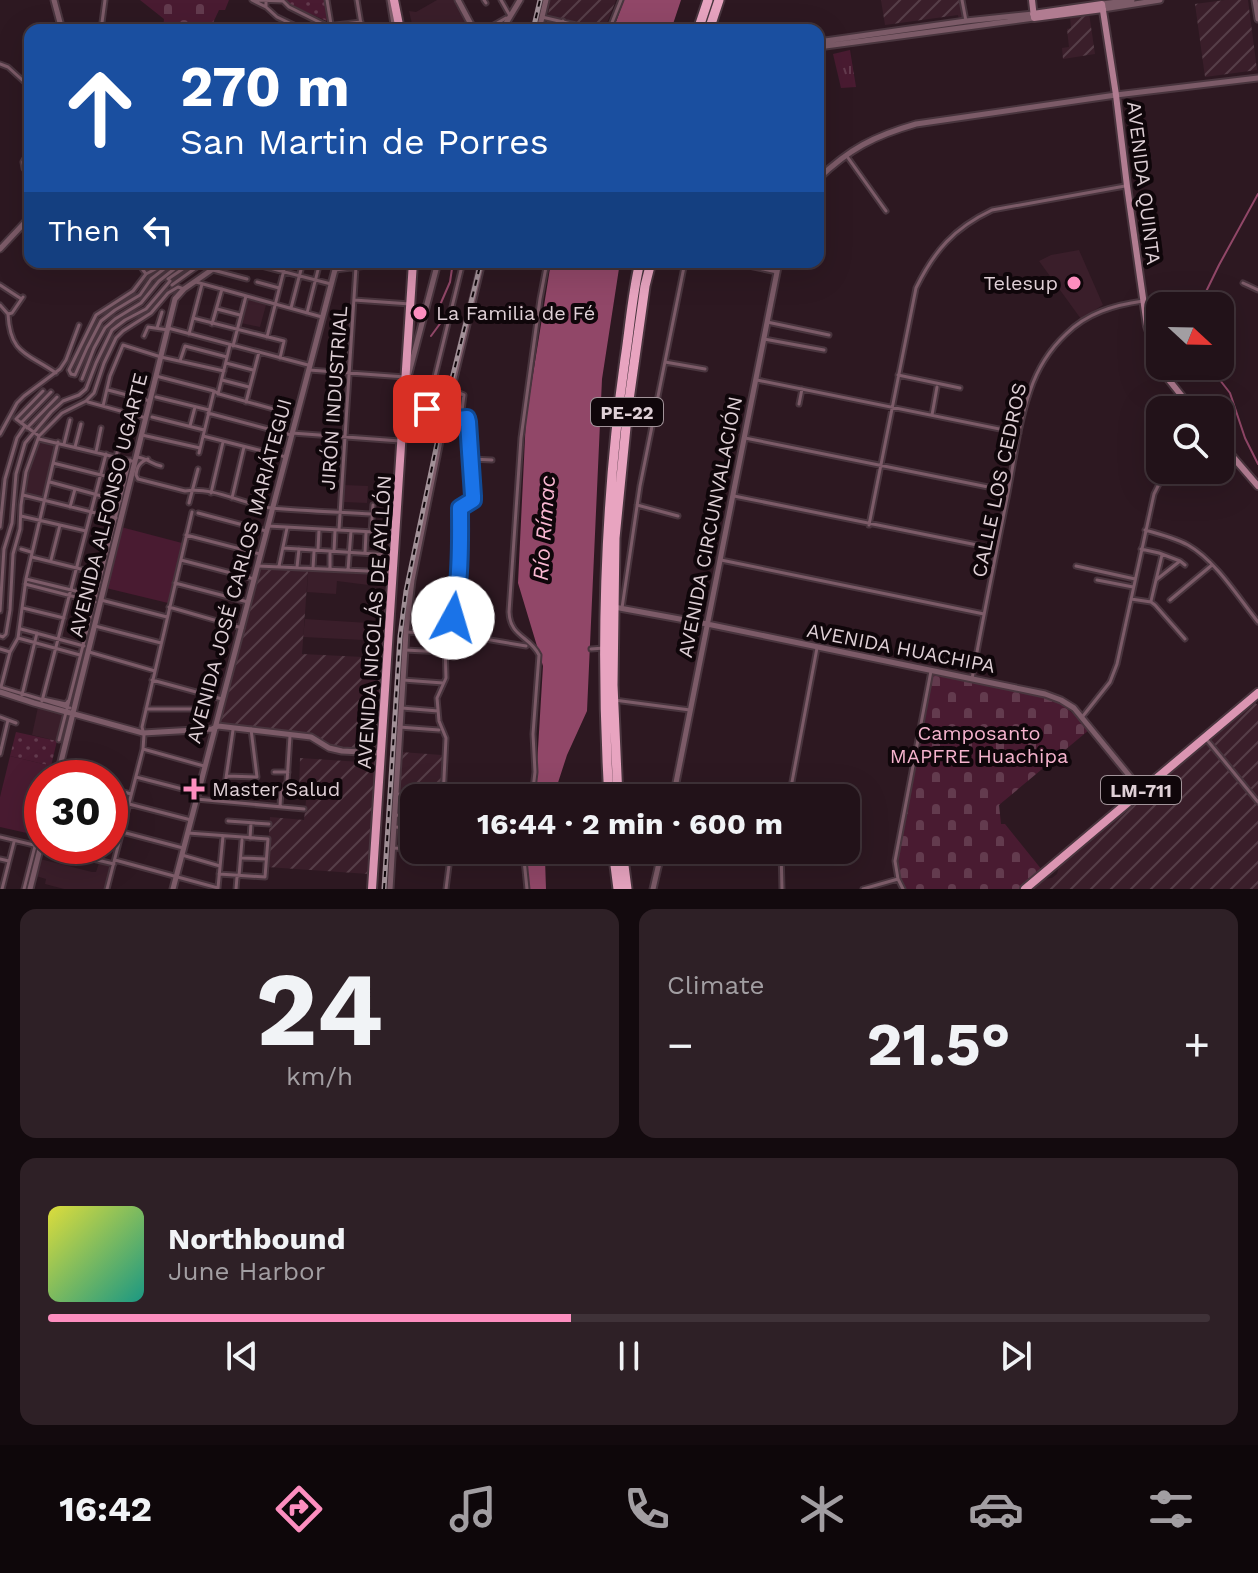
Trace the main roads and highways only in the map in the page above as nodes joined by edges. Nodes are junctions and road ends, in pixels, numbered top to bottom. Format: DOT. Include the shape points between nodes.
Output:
graph roads {
  1 [pos="708,0"];
  2 [pos="719,0"];
  3 [pos="1032,0"];
  4 [pos="394,1"];
  5 [pos="399,24"];
  6 [pos="700,24"];
  7 [pos="711,24"];
  8 [pos="415,268"];
  9 [pos="639,268"];
  10 [pos="650,268"];
  11 [pos="1146,320"];
  12 [pos="407,376"];
  13 [pos="1169,380"];
  14 [pos="1182,396"];
  15 [pos="403,441"];
  16 [pos="1234,458"];
  17 [pos="1258,486"];
  18 [pos="605,566"];
  19 [pos="618,607"];
  20 [pos="397,651"];
  21 [pos="1258,695"];
  22 [pos="609,784"];
  23 [pos="617,784"];
  24 [pos="615,864"];
  25 [pos="624,864"];
  26 [pos="374,889"];
  27 [pos="618,889"];
  28 [pos="627,889"];
  29 [pos="1027,889"];
  1 -- 6 [label="highway"];
  2 -- 7 [label="highway"];
  3 -- 11 [label="main road, AVENIDA QUINTA" via="1034,16 1103,6"];
  4 -- 5 [label="main road"];
  8 -- 12 [label="main road, AVENIDA NICOLÁS DE AYLLÓN"];
  9 -- 18 [label="highway, PE-22" via="618,405"];
  10 -- 19 [label="highway, PE-22" via="615,538"];
  12 -- 15 [label="main road, AVENIDA NICOLÁS DE AYLLÓN"];
  12 -- 15 [label="main road, AVENIDA NICOLÁS DE AYLLÓN"];
  13 -- 14 [label="main road, AVENIDA QUINTA"];
  15 -- 20 [label="main road, AVENIDA NICOLÁS DE AYLLÓN"];
  15 -- 20 [label="main road, AVENIDA NICOLÁS DE AYLLÓN" via="393,533"];
  16 -- 17 [label="main road"];
  18 -- 19 [label="highway" via="609,605"];
  18 -- 22 [label="highway, PE-22"];
  19 -- 23 [label="highway, PE-22"];
  20 -- 26 [label="main road, AVENIDA NICOLÁS DE AYLLÓN" via="385,714"];
  21 -- 29 [label="main road, LM-711"];
  24 -- 27 [label="highway"];
  25 -- 28 [label="highway"];
}
